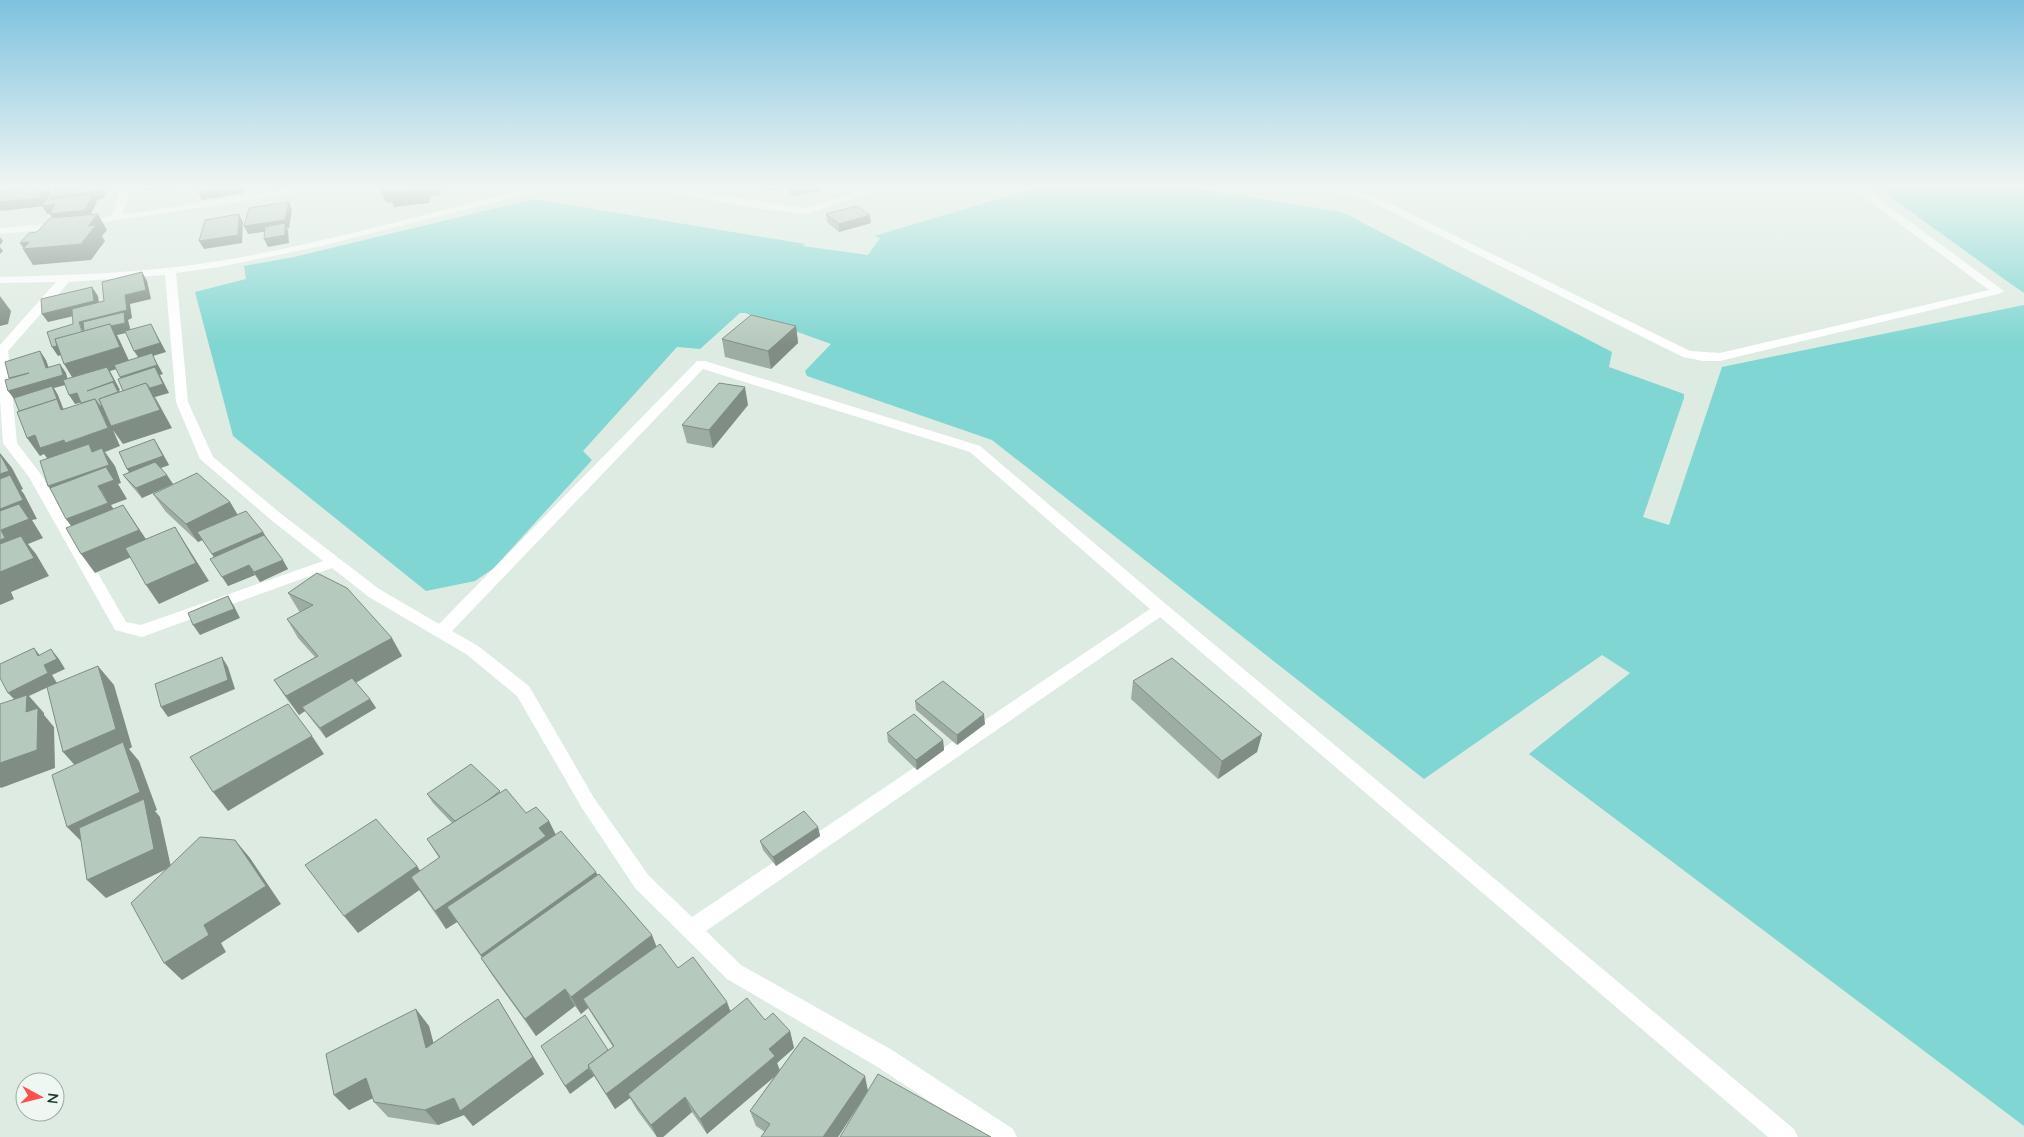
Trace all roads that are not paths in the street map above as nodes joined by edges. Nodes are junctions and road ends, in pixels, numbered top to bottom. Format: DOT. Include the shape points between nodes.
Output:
graph roads {
  1 [pos="331,238"];
  2 [pos="1452,238"];
  3 [pos="1925,238"];
  4 [pos="170,271"];
  5 [pos="66,278"];
  6 [pos="0,280"];
  7 [pos="334,562"];
  8 [pos="1161,609"];
  9 [pos="441,632"];
  10 [pos="690,930"];
  11 [pos="1005,1137"];
  12 [pos="1786,1137"];
  1 -- 4 [label="street" via="278,252"];
  2 -- 3 [label="street" via="1687,354 1703,357 1720,357 1998,292"];
  4 -- 5 [label="street"];
  4 -- 7 [label="street" via="182,402 207,458"];
  5 -- 6 [label="street"];
  5 -- 7 [label="street" via="2,350 10,443 35,476 121,626 142,631"];
  7 -- 9 [label="street" via="374,594"];
  8 -- 9 [label="street" via="975,449 701,364"];
  8 -- 10 [label="street"];
  8 -- 12 [label="street"];
  9 -- 10 [label="street" via="472,650 523,692 588,803 642,882"];
  10 -- 11 [label="street" via="734,972 884,1058"];
}
